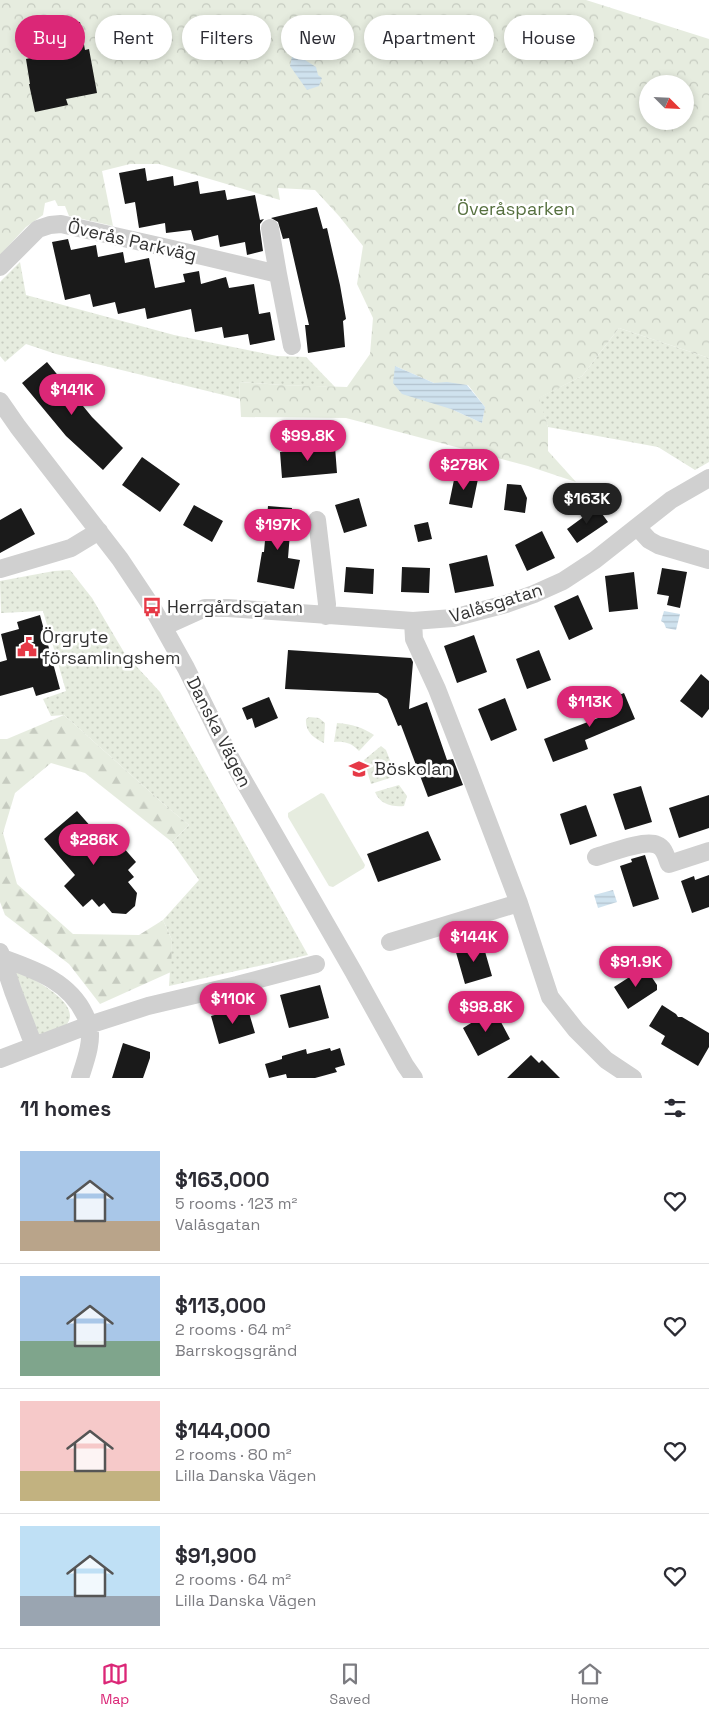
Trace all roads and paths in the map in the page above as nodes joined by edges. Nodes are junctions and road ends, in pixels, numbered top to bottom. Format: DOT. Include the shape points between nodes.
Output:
graph roads {
  1 [pos="270,228"];
  2 [pos="0,267"];
  3 [pos="278,274"];
  4 [pos="292,346"];
  5 [pos="0,401"];
  6 [pos="709,478"];
  7 [pos="317,520"];
  8 [pos="637,527"];
  9 [pos="99,531"];
  10 [pos="709,560"];
  11 [pos="0,569"];
  12 [pos="326,616"];
  13 [pos="413,621"];
  14 [pos="163,627"];
  15 [pos="709,851"];
  16 [pos="596,857"];
  17 [pos="519,903"];
  18 [pos="390,942"];
  19 [pos="1,955"];
  20 [pos="316,964"];
  21 [pos="89,1025"];
  22 [pos="34,1046"];
  23 [pos="0,1059"];
  24 [pos="80,1078"];
  25 [pos="414,1078"];
  26 [pos="633,1078"];
  1 -- 3 [label="street"];
  2 -- 3 [label="street, Överås Parkväg" via="38,229 62,224"];
  3 -- 4 [label="street"];
  5 -- 9 [label="street, Danska Vägen"];
  6 -- 8 [label="street, Valåsgatan" via="671,500"];
  7 -- 12 [label="street"];
  8 -- 10 [label="street" via="658,545"];
  8 -- 13 [label="street, Valåsgatan" via="596,560 563,581 534,594 454,618"];
  9 -- 11 [label="street" via="71,548"];
  9 -- 14 [label="street, Danska Vägen"];
  12 -- 13 [label="street, Valåsgatan"];
  12 -- 14 [label="street, Valåsgatan" via="205,608"];
  13 -- 17 [label="street" via="414,639 437,689"];
  14 -- 25 [label="street, Danska Vägen" via="230,757"];
  15 -- 16 [label="street" via="669,864 663,849 648,843"];
  17 -- 18 [label="street"];
  17 -- 26 [label="street" via="550,997 606,1060"];
  19 -- 21 [label="street" via="56,981 80,1004"];
  19 -- 22 [label="street"];
  20 -- 21 [label="street" via="148,1006"];
  21 -- 22 [label="street"];
  21 -- 24 [label="street" via="87,1057"];
  22 -- 23 [label="street"];
}
